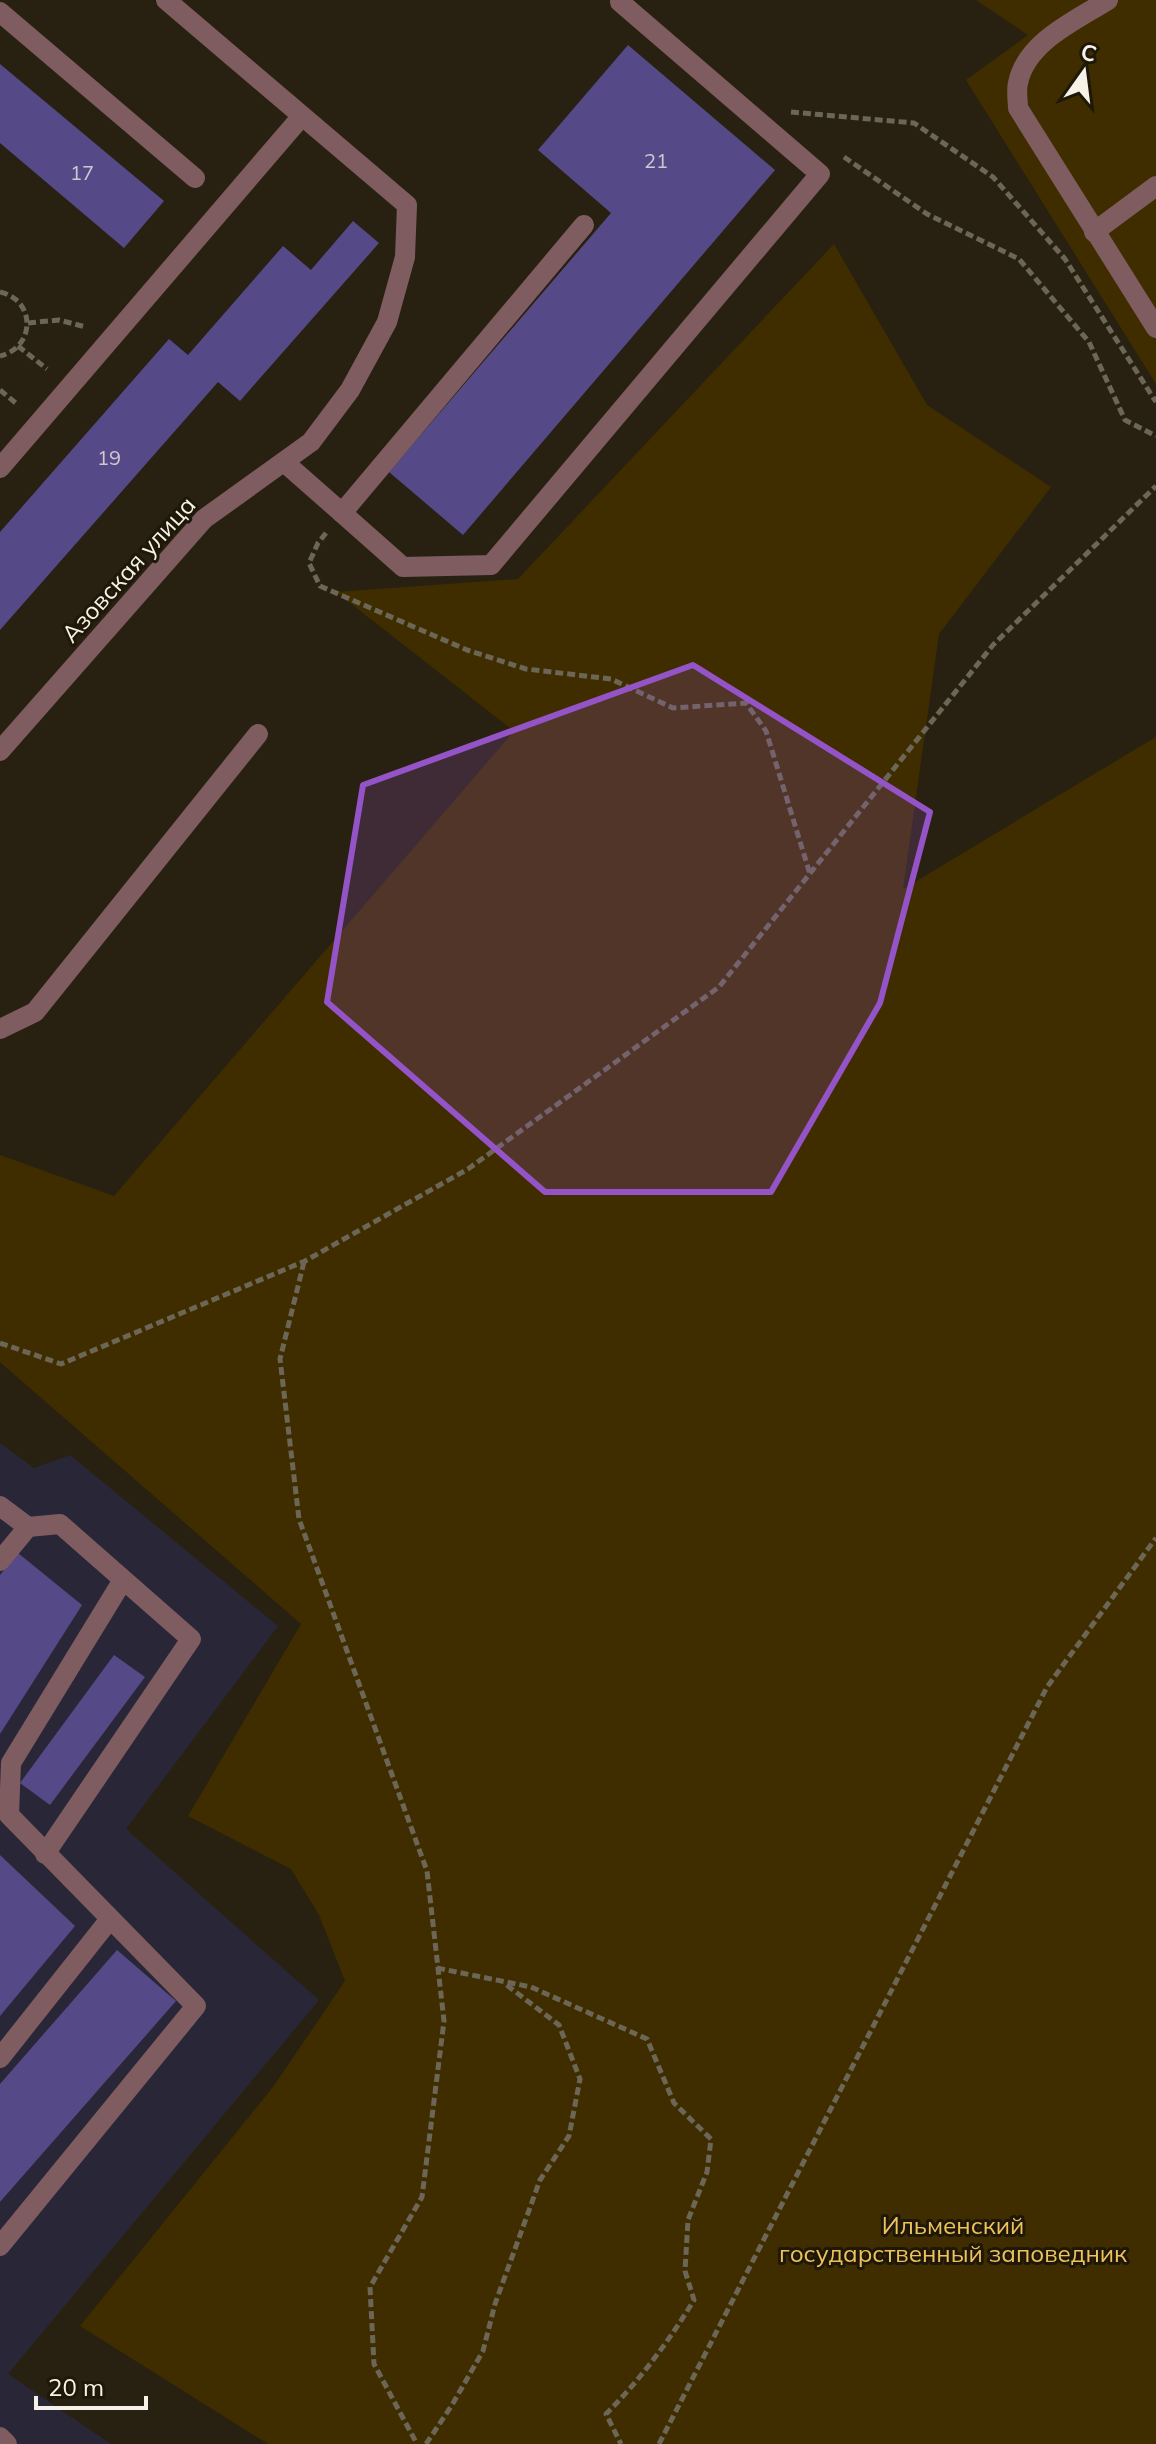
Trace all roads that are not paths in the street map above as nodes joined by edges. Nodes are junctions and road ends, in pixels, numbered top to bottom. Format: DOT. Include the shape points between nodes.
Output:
graph roads {
  1 [pos="166,0"];
  2 [pos="1108,0"];
  3 [pos="620,2"];
  4 [pos="0,12"];
  5 [pos="302,116"];
  6 [pos="195,178"];
  7 [pos="1156,186"];
  8 [pos="584,225"];
  9 [pos="1094,232"];
  10 [pos="1156,328"];
  11 [pos="284,462"];
  12 [pos="0,468"];
  13 [pos="342,513"];
  14 [pos="258,734"];
  15 [pos="0,751"];
  16 [pos="0,1029"];
  17 [pos="0,1506"];
  18 [pos="28,1527"];
  19 [pos="0,1561"];
  20 [pos="123,1580"];
  21 [pos="45,1854"];
  22 [pos="110,1919"];
  23 [pos="0,2058"];
  24 [pos="0,2246"];
  25 [pos="0,2437"];
  26 [pos="7,2444"];
  1 -- 5 [label="street, Азовская улица"];
  2 -- 9 [label="street" via="1027,57 1017,85 1018,108"];
  3 -- 13 [label="street" via="820,174 491,565 403,567"];
  4 -- 6 [label="street"];
  5 -- 11 [label="street, Азовская улица" via="407,205 405,257 387,322 350,390 311,442"];
  5 -- 12 [label="street"];
  7 -- 9 [label="street"];
  8 -- 13 [label="street"];
  9 -- 10 [label="street"];
  11 -- 13 [label="street"];
  11 -- 15 [label="street, Азовская улица" via="204,519"];
  14 -- 16 [label="street" via="35,1012"];
  17 -- 18 [label="street"];
  18 -- 19 [label="street"];
  18 -- 20 [label="street" via="60,1524"];
  20 -- 21 [label="street" via="11,1763 9,1815"];
  20 -- 21 [label="street" via="191,1639"];
  21 -- 22 [label="street"];
  22 -- 23 [label="street"];
  22 -- 24 [label="street" via="196,2006"];
  25 -- 26 [label="street"];
}
